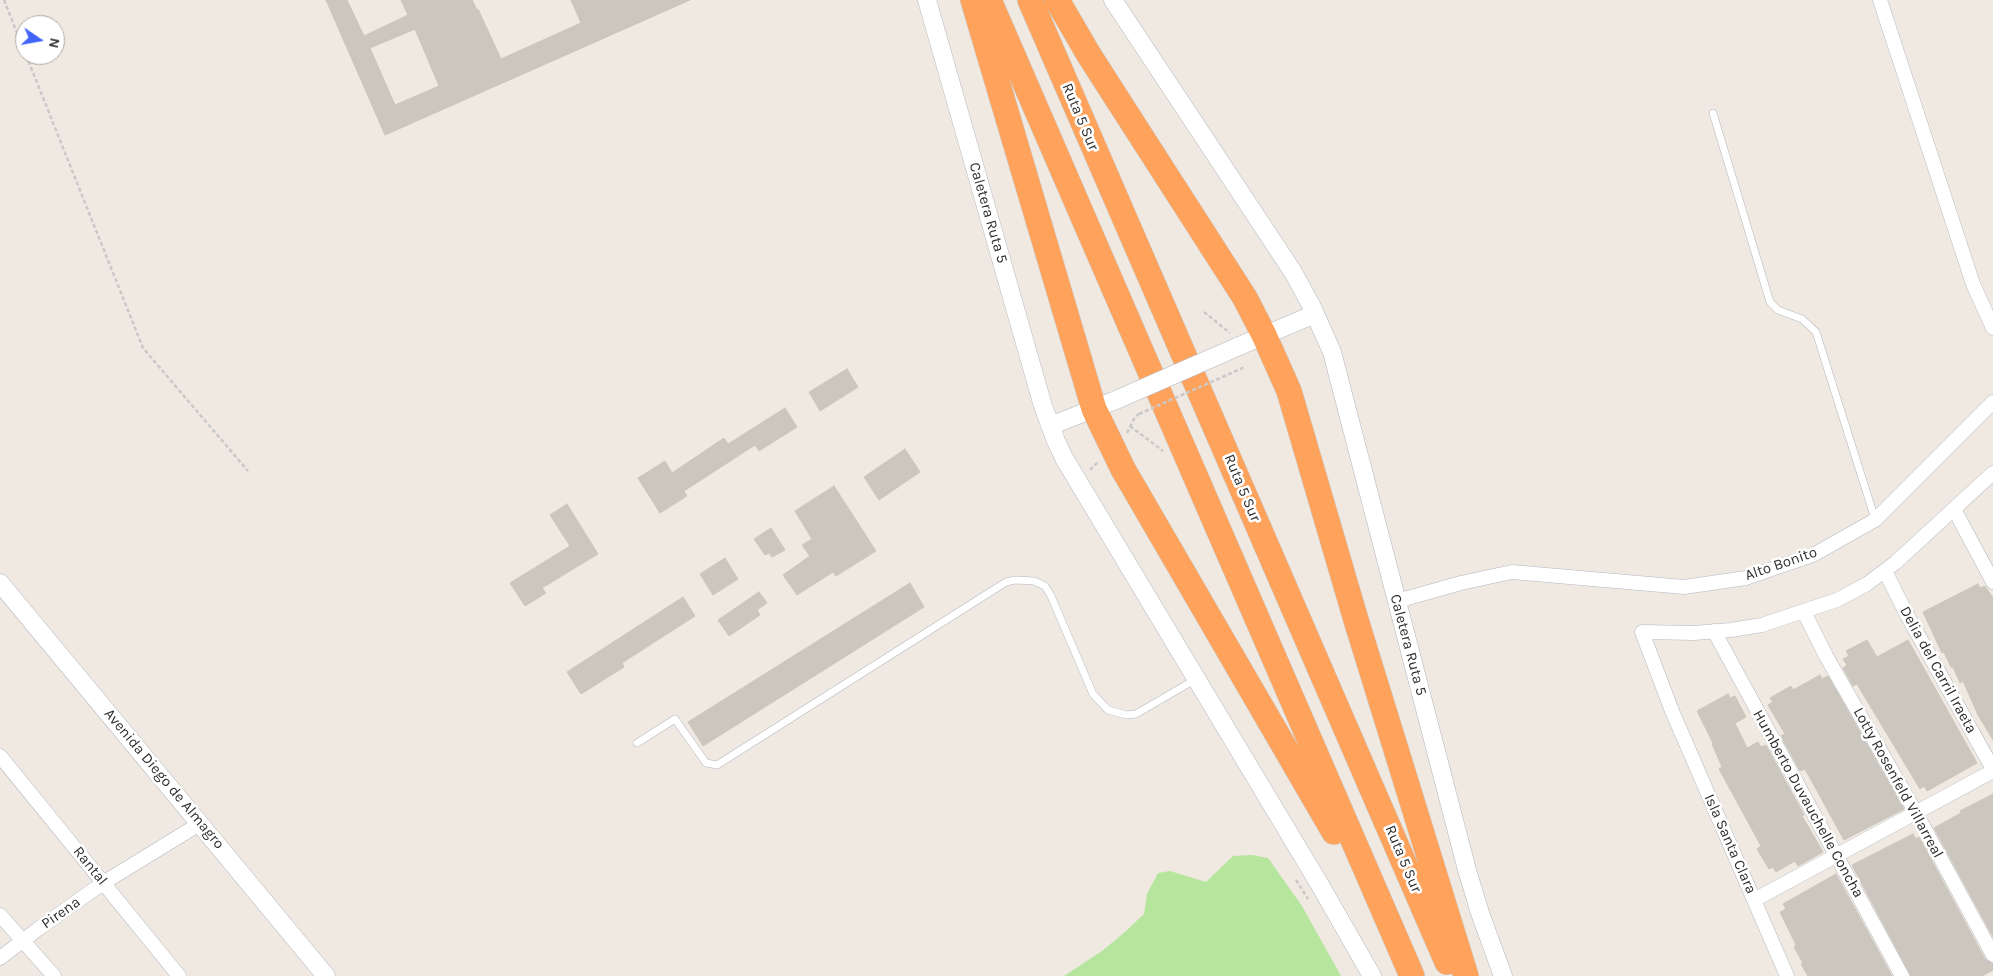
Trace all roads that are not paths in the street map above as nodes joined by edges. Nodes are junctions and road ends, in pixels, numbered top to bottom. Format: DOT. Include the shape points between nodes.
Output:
graph roads {
  1 [pos="927,0"];
  2 [pos="973,0"];
  3 [pos="989,0"];
  4 [pos="1030,0"];
  5 [pos="1057,0"];
  6 [pos="1113,0"];
  7 [pos="1880,0"];
  8 [pos="1713,113"];
  9 [pos="1315,314"];
  10 [pos="1993,328"];
  11 [pos="1264,336"];
  12 [pos="1993,402"];
  13 [pos="1105,404"];
  14 [pos="1050,426"];
  15 [pos="1993,473"];
  16 [pos="1954,509"];
  17 [pos="1875,520"];
  18 [pos="1884,571"];
  19 [pos="1993,582"];
  20 [pos="1,588"];
  21 [pos="1397,601"];
  22 [pos="1804,612"];
  23 [pos="1714,632"];
  24 [pos="1197,679"];
  25 [pos="637,743"];
  26 [pos="0,756"];
  27 [pos="1993,770"];
  28 [pos="1916,813"];
  29 [pos="201,823"];
  30 [pos="1836,856"];
  31 [pos="103,883"];
  32 [pos="1754,900"];
  33 [pos="0,915"];
  34 [pos="22,940"];
  35 [pos="1396,941"];
  36 [pos="1993,955"];
  37 [pos="0,958"];
  38 [pos="54,976"];
  39 [pos="179,976"];
  40 [pos="326,976"];
  41 [pos="1372,976"];
  42 [pos="1412,976"];
  43 [pos="1453,976"];
  44 [pos="1466,976"];
  45 [pos="1503,976"];
  46 [pos="1788,976"];
  47 [pos="1902,976"];
  1 -- 14 [label="street, Caletera Ruta 5"];
  2 -- 13 [label="highway"];
  3 -- 35 [label="highway"];
  4 -- 43 [label="highway, Ruta 5 Sur"];
  5 -- 11 [label="highway" via="1245,298"];
  6 -- 9 [label="street, Caletera Ruta 5" via="1293,272"];
  7 -- 10 [label="street" via="1973,284"];
  8 -- 17 [label="lane" via="1770,302 1778,310 1802,319 1816,332"];
  9 -- 11 [label="street"];
  9 -- 21 [label="street, Caletera Ruta 5" via="1332,352"];
  11 -- 13 [label="street, bridge"];
  11 -- 44 [label="highway" via="1294,406"];
  12 -- 17 [label="street, Alto Bonito"];
  13 -- 14 [label="street"];
  13 -- 35 [label="highway" via="1123,469"];
  14 -- 24 [label="street, Caletera Ruta 5" via="1064,458"];
  15 -- 16 [label="street"];
  16 -- 18 [label="street"];
  16 -- 19 [label="street"];
  17 -- 21 [label="street, Alto Bonito" via="1813,555 1746,578 1684,586 1512,572"];
  18 -- 22 [label="street" via="1837,600"];
  18 -- 27 [label="street, Delia del Carril Iraeta"];
  20 -- 29 [label="street, Avenida Diego de Almagro"];
  21 -- 45 [label="street, Caletera Ruta 5" via="1467,870"];
  22 -- 23 [label="street" via="1762,624"];
  22 -- 28 [label="street, Lotty Rosenfeld Villarreal"];
  23 -- 30 [label="street, Humberto Duvauchelle Concha"];
  23 -- 32 [label="street, Isla Santa Clara" via="1642,632 1672,711"];
  24 -- 25 [label="lane" via="1136,714 1108,710 1094,694 1045,586 1034,581 1015,580 1006,582 717,765 706,763 674,719"];
  24 -- 41 [label="street, Caletera Ruta 5"];
  26 -- 31 [label="street, Rantal"];
  27 -- 28 [label="street"];
  28 -- 30 [label="street"];
  28 -- 36 [label="street, Lotty Rosenfeld Villarreal"];
  29 -- 31 [label="street, Pirena"];
  29 -- 40 [label="street, Avenida Diego de Almagro"];
  30 -- 32 [label="street"];
  30 -- 47 [label="street, Humberto Duvauchelle Concha"];
  31 -- 34 [label="street, Pirena"];
  31 -- 39 [label="street, Rantal"];
  32 -- 46 [label="street, Isla Santa Clara"];
  33 -- 34 [label="street"];
  34 -- 37 [label="street, Pirena"];
  34 -- 38 [label="street"];
  35 -- 42 [label="highway"];
}
